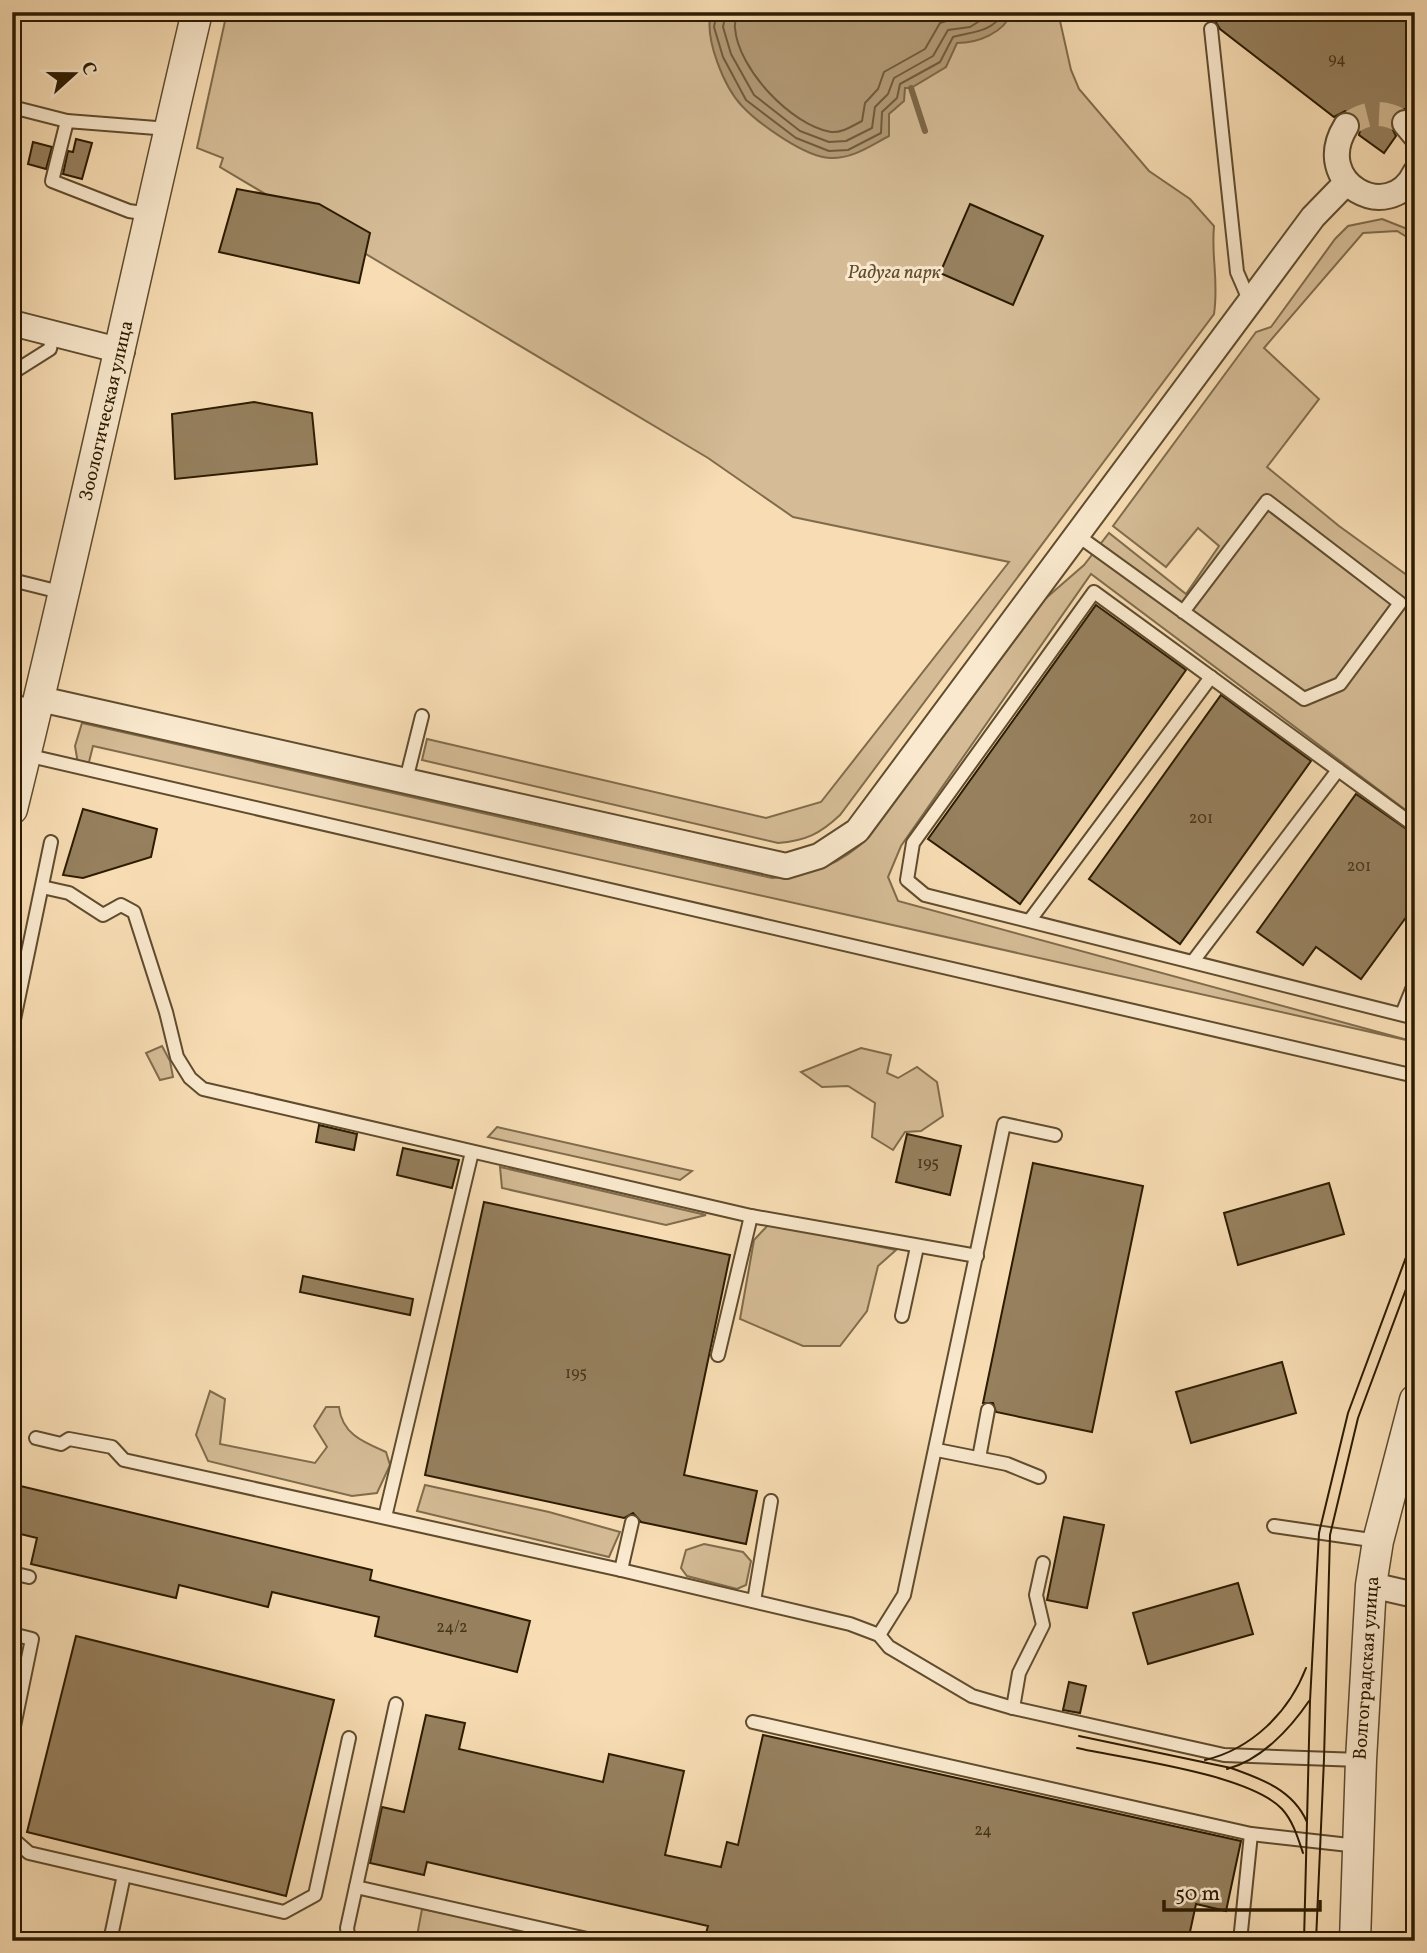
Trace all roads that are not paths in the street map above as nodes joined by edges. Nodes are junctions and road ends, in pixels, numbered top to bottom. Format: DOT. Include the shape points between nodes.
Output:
graph roads {
  1 [pos="197,12"];
  2 [pos="1211,29"];
  3 [pos="12,107"];
  4 [pos="66,121"];
  5 [pos="1346,126"];
  6 [pos="169,129"];
  7 [pos="1414,179"];
  8 [pos="1346,183"];
  9 [pos="149,214"];
  10 [pos="1250,302"];
  11 [pos="12,323"];
  12 [pos="53,333"];
  13 [pos="122,351"];
  14 [pos="12,373"];
  15 [pos="1077,535"];
  16 [pos="12,580"];
  17 [pos="64,593"];
  18 [pos="1183,612"];
  19 [pos="1210,677"];
  20 [pos="30,702"];
  21 [pos="422,716"];
  22 [pos="26,755"];
  23 [pos="1338,770"];
  24 [pos="406,780"];
  25 [pos="12,809"];
  26 [pos="1415,826"];
  27 [pos="51,842"];
  28 [pos="42,887"];
  29 [pos="1030,920"];
  30 [pos="1194,960"];
  31 [pos="12,967"];
  32 [pos="26,970"];
  33 [pos="1415,982"];
  34 [pos="1410,1015"];
  35 [pos="12,1029"];
  36 [pos="1415,1076"];
  37 [pos="1055,1135"];
  38 [pos="472,1152"];
  39 [pos="751,1216"];
  40 [pos="918,1247"];
  41 [pos="977,1255"];
  42 [pos="902,1316"];
  43 [pos="718,1355"];
  44 [pos="1415,1401"];
  45 [pos="988,1409"];
  46 [pos="36,1438"];
  47 [pos="937,1450"];
  48 [pos="979,1458"];
  49 [pos="1039,1477"];
  50 [pos="771,1501"];
  51 [pos="385,1517"];
  52 [pos="632,1522"];
  53 [pos="1274,1527"];
  54 [pos="1378,1541"];
  55 [pos="1043,1563"];
  56 [pos="621,1570"];
  57 [pos="12,1573"];
  58 [pos="29,1577"];
  59 [pos="1371,1585"];
  60 [pos="1415,1595"];
  61 [pos="754,1601"];
  62 [pos="12,1634"];
  63 [pos="878,1636"];
  64 [pos="396,1704"];
  65 [pos="1013,1708"];
  66 [pos="753,1722"];
  67 [pos="12,1736"];
  68 [pos="349,1738"];
  69 [pos="1361,1760"];
  70 [pos="1251,1834"];
  71 [pos="12,1838"];
  72 [pos="1358,1846"];
  73 [pos="124,1875"];
  74 [pos="356,1887"];
  75 [pos="110,1941"];
  76 [pos="349,1941"];
  77 [pos="596,1941"];
  78 [pos="1240,1941"];
  79 [pos="1355,1941"];
  1 -- 6 [label="street, Зоологическая улица"];
  2 -- 10 [label="lane" via="1237,272"];
  3 -- 4 [label="lane"];
  4 -- 6 [label="lane"];
  4 -- 9 [label="lane" via="52,181 129,211"];
  5 -- 8 [label="street" via="1335,154"];
  6 -- 9 [label="street, Зоологическая улица"];
  7 -- 8 [label="street" via="1386,196 1372,197"];
  8 -- 10 [label="street" via="1313,217"];
  9 -- 13 [label="street, Зоологическая улица"];
  10 -- 15 [label="street"];
  11 -- 12 [label="street"];
  12 -- 13 [label="street"];
  12 -- 14 [label="lane" via="50,349"];
  13 -- 17 [label="street, Зоологическая улица"];
  15 -- 18 [label="lane"];
  15 -- 24 [label="street" via="857,831 818,856 786,866"];
  16 -- 17 [label="lane"];
  17 -- 20 [label="street, Зоологическая улица"];
  18 -- 18 [label="lane" via="1304,699 1340,684 1400,603 1267,501"];
  19 -- 23 [label="lane"];
  19 -- 29 [label="lane"];
  19 -- 29 [label="lane" via="1094,592 914,843 907,880 925,895"];
  20 -- 22 [label="street, Зоологическая улица"];
  20 -- 24 [label="street"];
  21 -- 24 [label="lane"];
  22 -- 25 [label="street, Зоологическая улица"];
  22 -- 36 [label="lane"];
  23 -- 26 [label="lane"];
  23 -- 30 [label="lane"];
  27 -- 28 [label="lane"];
  28 -- 32 [label="lane"];
  28 -- 38 [label="lane" via="69,893 103,915 121,905 134,912 177,1058 203,1089"];
  29 -- 30 [label="lane"];
  30 -- 34 [label="lane"];
  31 -- 32 [label="lane"];
  32 -- 35 [label="lane"];
  33 -- 34 [label="lane"];
  37 -- 41 [label="lane" via="1004,1124"];
  38 -- 39 [label="lane"];
  38 -- 51 [label="lane"];
  39 -- 40 [label="lane"];
  39 -- 43 [label="lane"];
  40 -- 41 [label="lane"];
  40 -- 42 [label="lane"];
  41 -- 47 [label="lane"];
  44 -- 54 [label="street, Волгоградская улица"];
  45 -- 48 [label="lane"];
  46 -- 51 [label="lane" via="112,1447 124,1460"];
  47 -- 48 [label="lane"];
  47 -- 63 [label="lane" via="904,1595"];
  48 -- 49 [label="lane"];
  50 -- 61 [label="lane"];
  51 -- 56 [label="lane"];
  52 -- 56 [label="lane"];
  53 -- 54 [label="lane"];
  54 -- 59 [label="street, Волгоградская улица"];
  55 -- 65 [label="lane" via="1036,1595 1043,1625 1019,1673"];
  56 -- 61 [label="lane"];
  57 -- 58 [label="lane"];
  59 -- 60 [label="street"];
  59 -- 69 [label="street, Волгоградская улица"];
  61 -- 63 [label="lane" via="850,1624"];
  62 -- 67 [label="lane" via="32,1639"];
  63 -- 65 [label="lane" via="888,1647 954,1687"];
  64 -- 74 [label="lane"];
  65 -- 69 [label="lane" via="1224,1755"];
  66 -- 70 [label="lane"];
  68 -- 73 [label="lane" via="315,1895 284,1912"];
  69 -- 72 [label="street, Волгоградская улица"];
  70 -- 72 [label="lane"];
  70 -- 78 [label="lane"];
  71 -- 73 [label="lane" via="29,1853"];
  72 -- 79 [label="street, Волгоградская улица"];
  73 -- 75 [label="lane"];
  74 -- 76 [label="lane" via="347,1928"];
  74 -- 77 [label="lane"];
}
